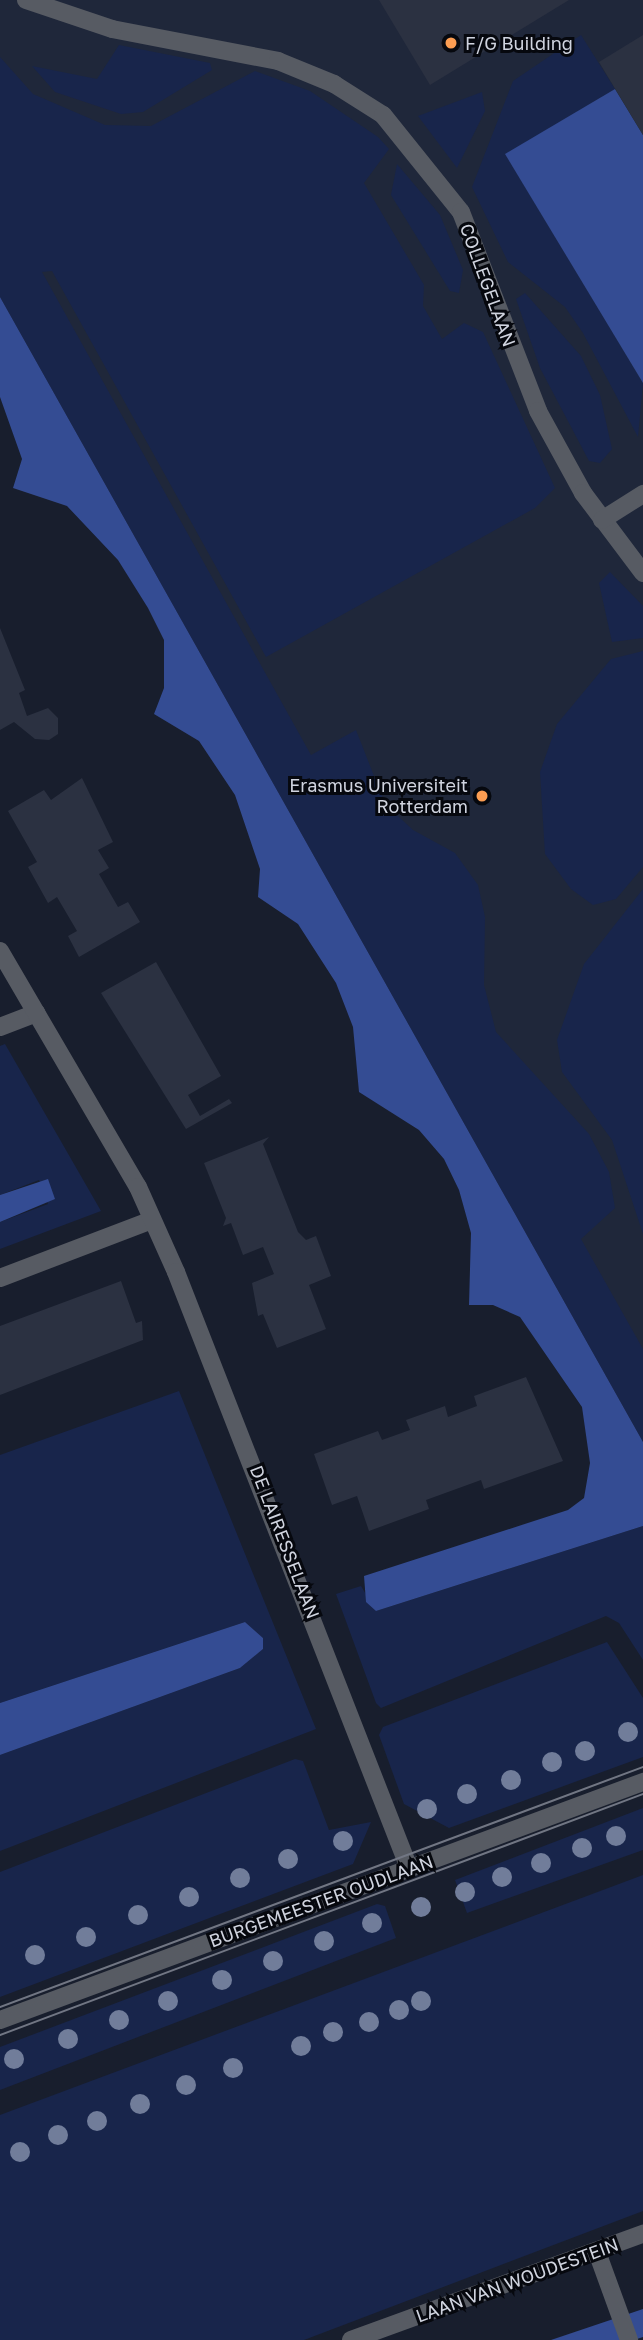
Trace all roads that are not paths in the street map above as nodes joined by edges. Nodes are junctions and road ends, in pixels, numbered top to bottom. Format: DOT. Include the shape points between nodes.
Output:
graph roads {
  1 [pos="26,0"];
  2 [pos="66,8"];
  3 [pos="643,494"];
  4 [pos="601,520"];
  5 [pos="643,573"];
  6 [pos="0,951"];
  7 [pos="36,1013"];
  8 [pos="0,1027"];
  9 [pos="152,1220"];
  10 [pos="0,1278"];
  11 [pos="643,1782"];
  12 [pos="409,1868"];
  13 [pos="0,2020"];
  14 [pos="643,2234"];
  15 [pos="597,2252"];
  16 [pos="351,2340"];
  17 [pos="629,2340"];
  1 -- 2 [label="street, COLLEGELAAN"];
  2 -- 4 [label="street, COLLEGELAAN" via="112,29 278,61 334,84 383,115 461,212 534,401"];
  3 -- 4 [label="street"];
  4 -- 5 [label="street, COLLEGELAAN"];
  6 -- 7 [label="street, DE LAIRESSELAAN"];
  7 -- 8 [label="street"];
  7 -- 9 [label="street, DE LAIRESSELAAN"];
  9 -- 10 [label="street"];
  9 -- 12 [label="street, DE LAIRESSELAAN" via="273,1510"];
  11 -- 12 [label="street, BURGEMEESTER OUDLAAN"];
  12 -- 13 [label="street, BURGEMEESTER OUDLAAN"];
  14 -- 15 [label="street, LAAN VAN WOUDESTEIN"];
  15 -- 16 [label="street, LAAN VAN WOUDESTEIN"];
  15 -- 17 [label="street"];
}
